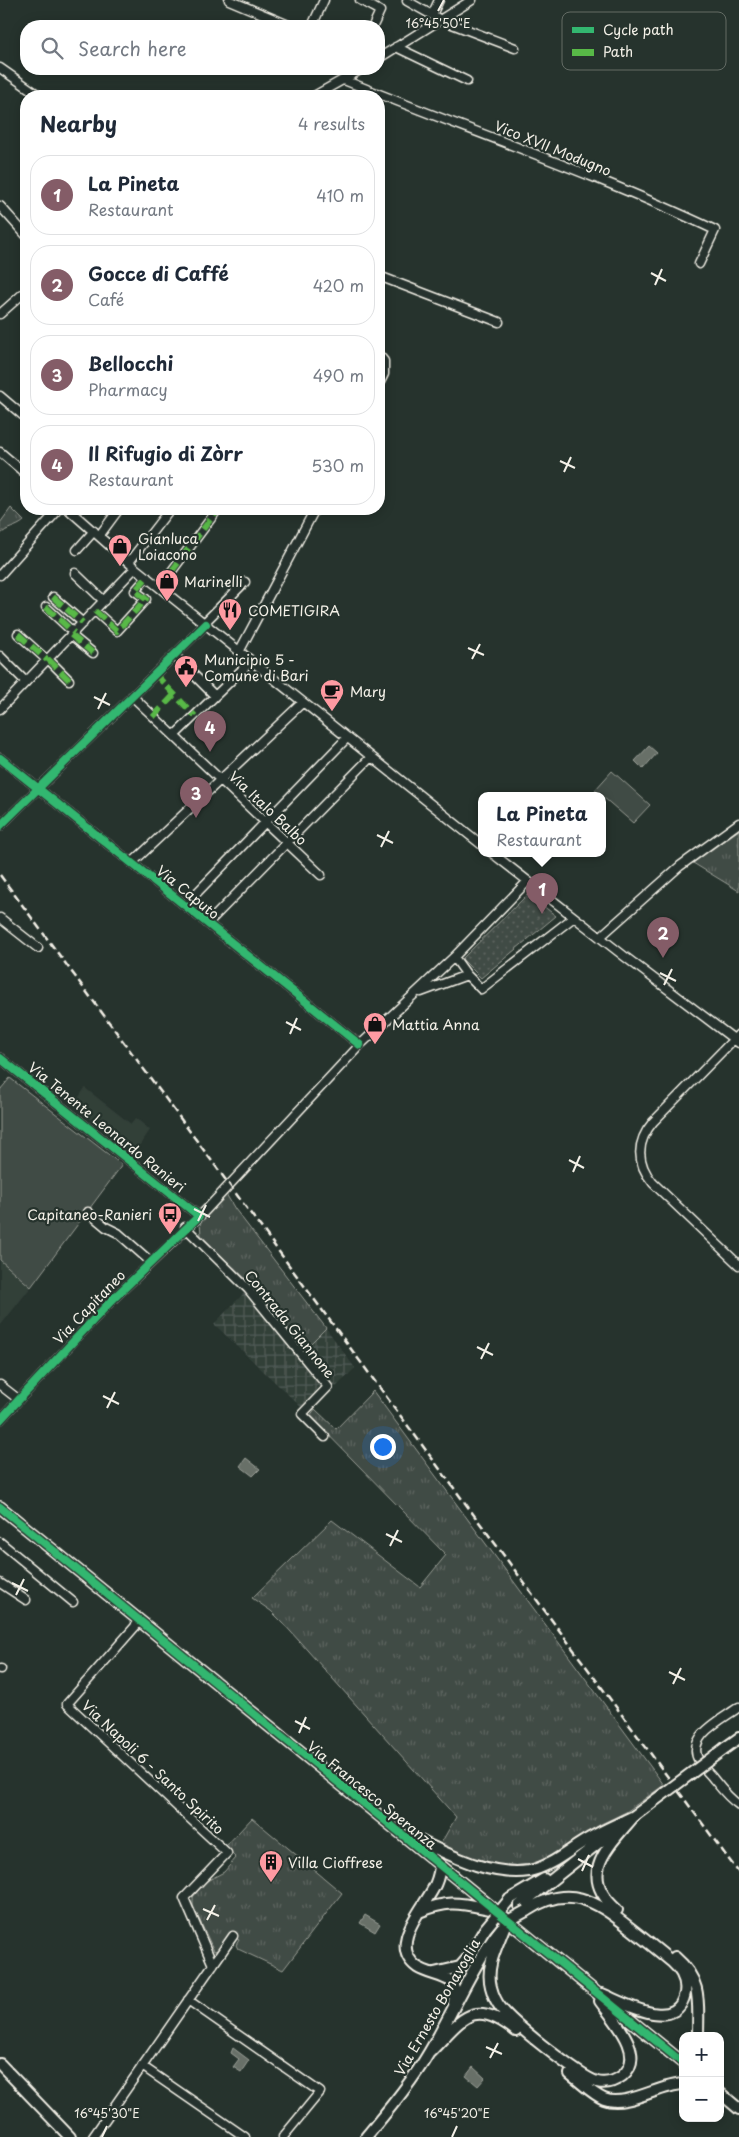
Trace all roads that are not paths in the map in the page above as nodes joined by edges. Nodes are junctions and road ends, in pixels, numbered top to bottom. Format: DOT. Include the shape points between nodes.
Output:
graph roads {
  1 [pos="229,0"];
  2 [pos="324,0"];
  3 [pos="360,0"];
  4 [pos="439,0"];
  5 [pos="472,0"];
  6 [pos="407,1"];
  7 [pos="435,17"];
  8 [pos="277,20"];
  9 [pos="315,20"];
  10 [pos="376,20"];
  11 [pos="396,47"];
  12 [pos="516,48"];
  13 [pos="385,54"];
  14 [pos="0,68"];
  15 [pos="352,75"];
  16 [pos="344,80"];
  17 [pos="467,82"];
  18 [pos="31,90"];
  19 [pos="325,90"];
  20 [pos="370,90"];
  21 [pos="385,96"];
  22 [pos="0,206"];
  23 [pos="20,228"];
  24 [pos="699,264"];
  25 [pos="385,278"];
  26 [pos="20,296"];
  27 [pos="0,314"];
  28 [pos="499,322"];
  29 [pos="0,396"];
  30 [pos="20,413"];
  31 [pos="0,452"];
  32 [pos="20,469"];
  33 [pos="54,515"];
  34 [pos="75,515"];
  35 [pos="113,515"];
  36 [pos="165,515"];
  37 [pos="214,515"];
  38 [pos="312,515"];
  39 [pos="96,533"];
  40 [pos="77,550"];
  41 [pos="128,562"];
  42 [pos="135,568"];
  43 [pos="75,573"];
  44 [pos="0,575"];
  45 [pos="147,577"];
  46 [pos="245,582"];
  47 [pos="160,587"];
  48 [pos="53,597"];
  49 [pos="104,601"];
  50 [pos="46,607"];
  51 [pos="95,611"];
  52 [pos="83,623"];
  53 [pos="205,624"];
  54 [pos="18,634"];
  55 [pos="73,634"];
  56 [pos="239,652"];
  57 [pos="93,653"];
  58 [pos="174,655"];
  59 [pos="0,656"];
  60 [pos="47,660"];
  61 [pos="251,662"];
  62 [pos="69,680"];
  63 [pos="26,682"];
  64 [pos="132,696"];
  65 [pos="215,696"];
  66 [pos="303,702"];
  67 [pos="0,709"];
  68 [pos="174,736"];
  69 [pos="347,738"];
  70 [pos="371,757"];
  71 [pos="0,758"];
  72 [pos="220,780"];
  73 [pos="38,788"];
  74 [pos="265,823"];
  75 [pos="739,823"];
  76 [pos="0,826"];
  77 [pos="478,842"];
  78 [pos="287,843"];
  79 [pos="497,857"];
  80 [pos="132,863"];
  81 [pos="321,875"];
  82 [pos="528,882"];
  83 [pos="185,906"];
  84 [pos="574,917"];
  85 [pos="0,918"];
  86 [pos="208,924"];
  87 [pos="600,937"];
  88 [pos="38,948"];
  89 [pos="454,957"];
  90 [pos="467,975"];
  91 [pos="416,993"];
  92 [pos="737,1039"];
  93 [pos="360,1045"];
  94 [pos="0,1058"];
  95 [pos="88,1212"];
  96 [pos="199,1216"];
  97 [pos="185,1227"];
  98 [pos="151,1262"];
  99 [pos="739,1266"];
  100 [pos="0,1385"];
  101 [pos="18,1400"];
  102 [pos="0,1420"];
  103 [pos="325,1438"];
  104 [pos="0,1507"];
  105 [pos="0,1542"];
  106 [pos="0,1582"];
  107 [pos="26,1600"];
  108 [pos="73,1602"];
  109 [pos="140,1621"];
  110 [pos="739,1708"];
  111 [pos="734,1743"];
  112 [pos="739,1805"];
  113 [pos="634,1816"];
  114 [pos="394,1829"];
  115 [pos="440,1867"];
  116 [pos="565,1868"];
  117 [pos="523,1909"];
  118 [pos="493,1910"];
  119 [pos="418,1912"];
  120 [pos="233,1936"];
  121 [pos="497,1938"];
  122 [pos="213,1965"];
  123 [pos="433,1973"];
  124 [pos="592,1990"];
  125 [pos="188,2000"];
  126 [pos="454,2006"];
  127 [pos="698,2032"];
  128 [pos="430,2052"];
  129 [pos="679,2060"];
  130 [pos="0,2064"];
  131 [pos="142,2066"];
  132 [pos="679,2085"];
  133 [pos="724,2096"];
  134 [pos="739,2109"];
  135 [pos="70,2137"];
  136 [pos="93,2137"];
  137 [pos="245,2137"];
  138 [pos="283,2137"];
  139 [pos="366,2137"];
  1 -- 8 [label="street"];
  2 -- 9 [label="street"];
  3 -- 10 [label="street" via="380,10"];
  4 -- 7 [label="street"];
  5 -- 7 [label="street"];
  6 -- 7 [label="street"];
  7 -- 11 [label="street"];
  7 -- 12 [label="street"];
  11 -- 13 [label="street"];
  11 -- 17 [label="street"];
  14 -- 18 [label="street"];
  15 -- 16 [label="street"];
  16 -- 19 [label="street"];
  16 -- 20 [label="street, Vico XVII Modugno"];
  21 -- 24 [label="street, Vico XVII Modugno" via="584,173 715,230"];
  22 -- 23 [label="street"];
  25 -- 28 [label="street"];
  26 -- 27 [label="street"];
  29 -- 30 [label="street"];
  31 -- 32 [label="street"];
  33 -- 44 [label="street"];
  34 -- 39 [label="street"];
  35 -- 39 [label="street"];
  36 -- 41 [label="street"];
  37 -- 47 [label="street"];
  38 -- 56 [label="street"];
  39 -- 40 [label="street"];
  39 -- 41 [label="street"];
  41 -- 42 [label="street"];
  42 -- 45 [label="street"];
  42 -- 49 [label="street"];
  43 -- 49 [label="street"];
  45 -- 47 [label="street"];
  45 -- 51 [label="street" via="135,590 146,599 117,631"];
  46 -- 53 [label="street"];
  47 -- 53 [label="street"];
  48 -- 52 [label="street"];
  49 -- 51 [label="street"];
  50 -- 55 [label="street"];
  51 -- 52 [label="street"];
  52 -- 55 [label="street"];
  53 -- 56 [label="street"];
  53 -- 58 [label="street"];
  54 -- 60 [label="street"];
  55 -- 57 [label="street"];
  55 -- 60 [label="street"];
  56 -- 61 [label="street"];
  58 -- 64 [label="street"];
  58 -- 65 [label="street"];
  59 -- 63 [label="street"];
  60 -- 62 [label="street"];
  60 -- 63 [label="street"];
  61 -- 65 [label="street"];
  61 -- 66 [label="street"];
  63 -- 67 [label="street"];
  64 -- 68 [label="street, Via Italo Balbo"];
  64 -- 73 [label="street"];
  65 -- 68 [label="street"];
  66 -- 69 [label="street"];
  66 -- 72 [label="street"];
  68 -- 72 [label="street, Via Italo Balbo"];
  69 -- 70 [label="street"];
  69 -- 74 [label="street"];
  70 -- 77 [label="street"];
  70 -- 78 [label="street"];
  71 -- 73 [label="street, Via Caputo"];
  72 -- 74 [label="street, Via Italo Balbo"];
  72 -- 80 [label="street"];
  73 -- 76 [label="street"];
  73 -- 80 [label="street, Via Caputo"];
  74 -- 78 [label="street, Via Italo Balbo"];
  74 -- 83 [label="street"];
  75 -- 87 [label="street" via="680,866"];
  78 -- 81 [label="street, Via Italo Balbo"];
  78 -- 86 [label="street"];
  79 -- 82 [label="street"];
  80 -- 83 [label="street, Via Caputo"];
  82 -- 84 [label="street"];
  82 -- 89 [label="street, Via Capitaneo"];
  83 -- 86 [label="street, Via Caputo"];
  84 -- 87 [label="street"];
  84 -- 90 [label="street" via="481,989"];
  85 -- 88 [label="street"];
  86 -- 93 [label="street, Via Caputo"];
  87 -- 92 [label="street"];
  89 -- 90 [label="street"];
  89 -- 91 [label="street, Via Capitaneo"];
  90 -- 91 [label="street"];
  91 -- 93 [label="street, Via Capitaneo"];
  92 -- 99 [label="street" via="653,1122 642,1138 639,1150 645,1173"];
  93 -- 96 [label="street, Via Capitaneo"];
  94 -- 96 [label="street, Via Tenente Leonardo Ranieri"];
  95 -- 98 [label="street"];
  96 -- 97 [label="street, Via Capitaneo"];
  97 -- 98 [label="street, Via Capitaneo"];
  97 -- 103 [label="street, Contrada Giannone" via="248,1290 328,1387 302,1414"];
  98 -- 101 [label="street, Via Capitaneo"];
  100 -- 101 [label="street"];
  101 -- 102 [label="street, Via Capitaneo"];
  104 -- 109 [label="main road, Via Francesco Speranza"];
  105 -- 108 [label="street"];
  106 -- 107 [label="street"];
  109 -- 114 [label="main road, Via Francesco Speranza"];
  109 -- 122 [label="street, Via Napoli 6 - Santo Spirito" via="67,1704 227,1853 184,1898"];
  110 -- 112 [label="street" via="702,1734 696,1751 699,1761"];
  111 -- 113 [label="main road, bridge"];
  113 -- 114 [label="main road" via="591,1837 546,1865 514,1872 472,1863"];
  113 -- 116 [label="main road"];
  113 -- 127 [label="main road" via="599,1862 598,1885 607,1900 694,1978 698,1992"];
  114 -- 115 [label="main road, Via Francesco Speranza"];
  115 -- 118 [label="main road, Via Francesco Speranza"];
  115 -- 119 [label="main road" via="435,1886"];
  116 -- 117 [label="main road"];
  116 -- 123 [label="main road, bridge" via="510,1899 460,1967"];
  117 -- 121 [label="main road, bridge" via="506,1922"];
  117 -- 124 [label="main road" via="560,1898 594,1901 672,1962 685,1984 679,2005 666,2014 656,2014"];
  118 -- 119 [label="main road" via="448,1903"];
  118 -- 124 [label="main road, Via Francesco Speranza"];
  119 -- 123 [label="main road" via="409,1929 407,1950 416,1966"];
  120 -- 122 [label="street"];
  121 -- 124 [label="main road" via="490,1972 493,1993 501,2009 576,2070 591,2080 605,2083 624,2074 630,2064 631,2051 624,2035"];
  121 -- 126 [label="main road, Via Ernesto Bonavoglia"];
  122 -- 125 [label="street"];
  123 -- 126 [label="main road" via="452,1982"];
  124 -- 129 [label="main road, Via Francesco Speranza"];
  125 -- 131 [label="street"];
  125 -- 138 [label="street" via="320,2092"];
  126 -- 128 [label="main road, Via Ernesto Bonavoglia"];
  128 -- 132 [label="main road" via="466,2017 481,2012 510,2026 605,2100 621,2101"];
  128 -- 139 [label="main road, Via Ernesto Bonavoglia"];
  130 -- 135 [label="main road"];
  131 -- 136 [label="street"];
  131 -- 137 [label="street"];
  133 -- 134 [label="main road"];
}
